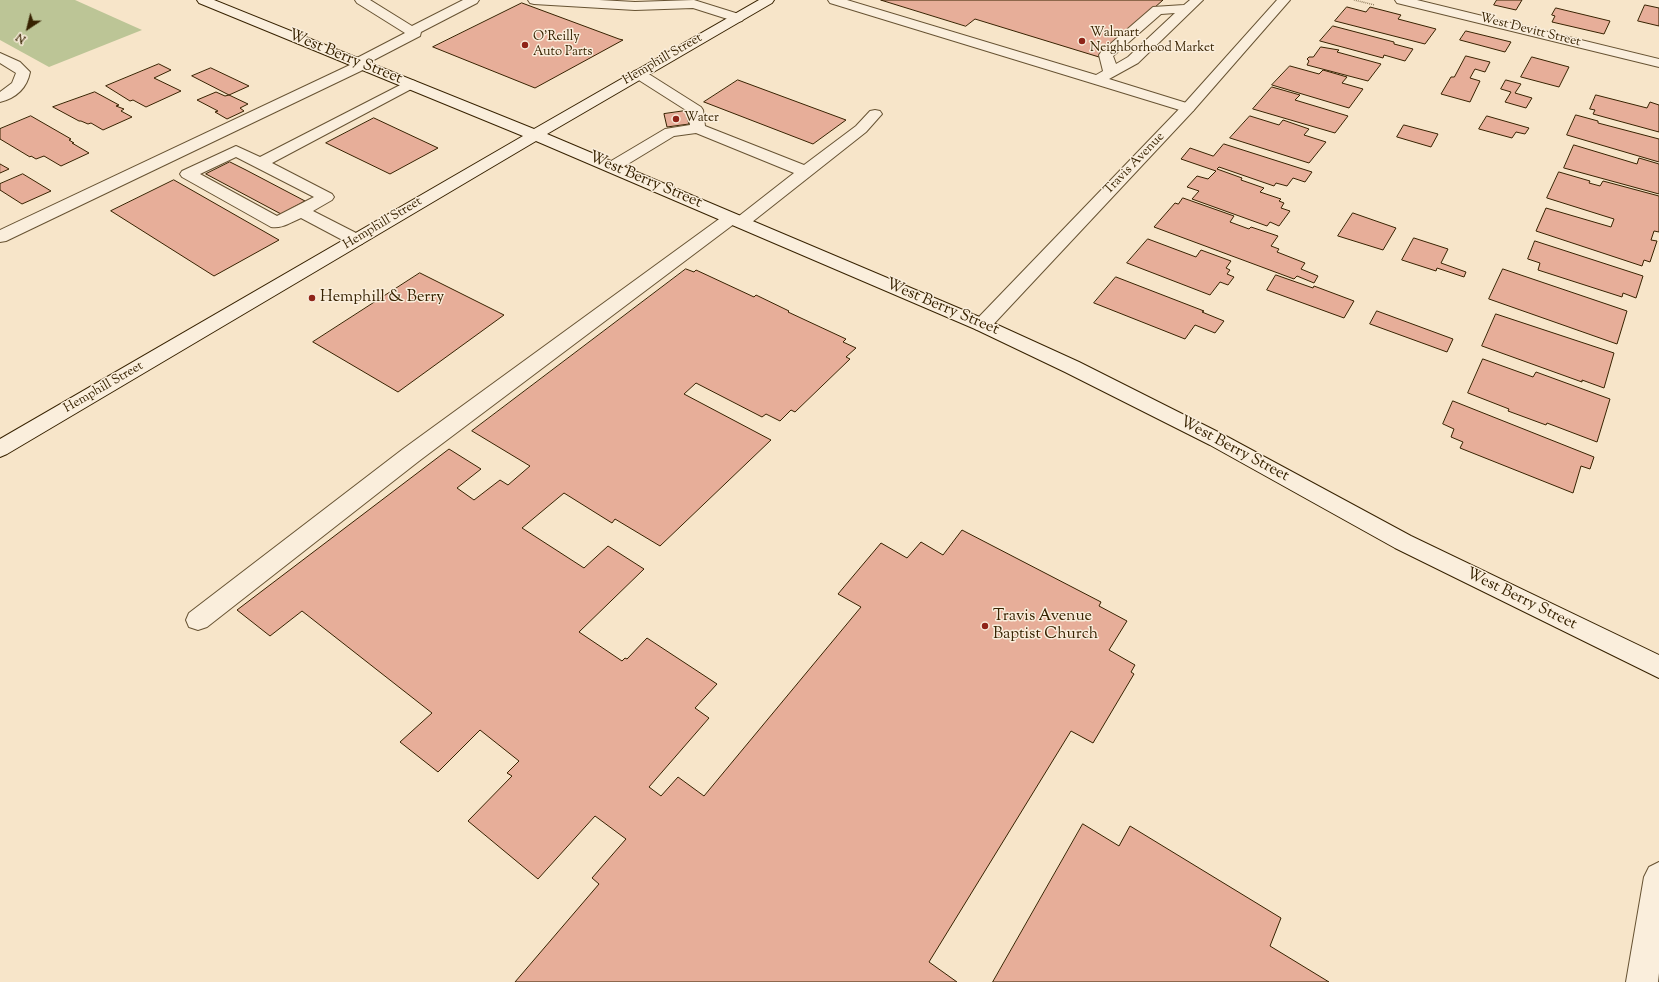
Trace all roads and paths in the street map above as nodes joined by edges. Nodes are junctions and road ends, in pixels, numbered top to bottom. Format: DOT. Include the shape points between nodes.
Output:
graph roads {
  1 [pos="203,0"];
  2 [pos="361,0"];
  3 [pos="473,0"];
  4 [pos="534,0"];
  5 [pos="768,0"];
  6 [pos="834,0"];
  7 [pos="1197,0"];
  8 [pos="1284,0"];
  9 [pos="1401,0"];
  10 [pos="1187,9"];
  11 [pos="737,18"];
  12 [pos="412,31"];
  13 [pos="0,57"];
  14 [pos="1659,63"];
  15 [pos="360,64"];
  16 [pos="1111,73"];
  17 [pos="639,74"];
  18 [pos="1098,80"];
  19 [pos="410,84"];
  20 [pos="0,98"];
  21 [pos="1188,108"];
  22 [pos="875,114"];
  23 [pos="698,128"];
  24 [pos="535,135"];
  25 [pos="253,166"];
  26 [pos="612,167"];
  27 [pos="806,172"];
  28 [pos="301,211"];
  29 [pos="737,220"];
  30 [pos="0,237"];
  31 [pos="356,240"];
  32 [pos="982,325"];
  33 [pos="0,449"];
  34 [pos="198,620"];
  35 [pos="1659,667"];
  36 [pos="1659,877"];
  37 [pos="1642,982"];
  1 -- 15 [label="main road, West Berry Street"];
  2 -- 12 [label="main road"];
  3 -- 12 [label="main road"];
  4 -- 11 [label="main road" via="635,6 694,4"];
  5 -- 11 [label="main road, Hemphill Street"];
  6 -- 18 [label="main road"];
  7 -- 10 [label="main road"];
  8 -- 21 [label="main road, Travis Avenue"];
  9 -- 14 [label="main road, West Devitt Street"];
  10 -- 16 [label="main road" via="1133,60"];
  10 -- 16 [label="main road" via="1158,10 1106,55"];
  11 -- 17 [label="main road, Hemphill Street"];
  12 -- 15 [label="main road" via="415,33 413,36"];
  13 -- 20 [label="main road" via="16,65 23,72 22,81 14,90"];
  15 -- 19 [label="main road, West Berry Street"];
  15 -- 30 [label="main road"];
  16 -- 18 [label="main road"];
  17 -- 23 [label="main road" via="696,110"];
  17 -- 24 [label="main road, Hemphill Street"];
  18 -- 21 [label="main road"];
  19 -- 24 [label="main road, West Berry Street"];
  19 -- 25 [label="main road"];
  21 -- 32 [label="main road, Travis Avenue"];
  22 -- 27 [label="main road" via="861,129"];
  23 -- 26 [label="main road" via="670,132"];
  23 -- 27 [label="main road"];
  24 -- 26 [label="main road, West Berry Street"];
  24 -- 31 [label="main road, Hemphill Street"];
  25 -- 28 [label="main road" via="293,187 326,197"];
  25 -- 28 [label="main road" via="236,151 188,174 238,196 256,206 277,223"];
  26 -- 29 [label="main road, West Berry Street"];
  27 -- 29 [label="main road"];
  28 -- 31 [label="main road"];
  29 -- 32 [label="main road, West Berry Street"];
  29 -- 34 [label="main road" via="410,455"];
  31 -- 33 [label="main road, Hemphill Street"];
  32 -- 35 [label="main road, West Berry Street" via="1072,367 1216,440 1403,542"];
  36 -- 37 [label="main road"];
}
